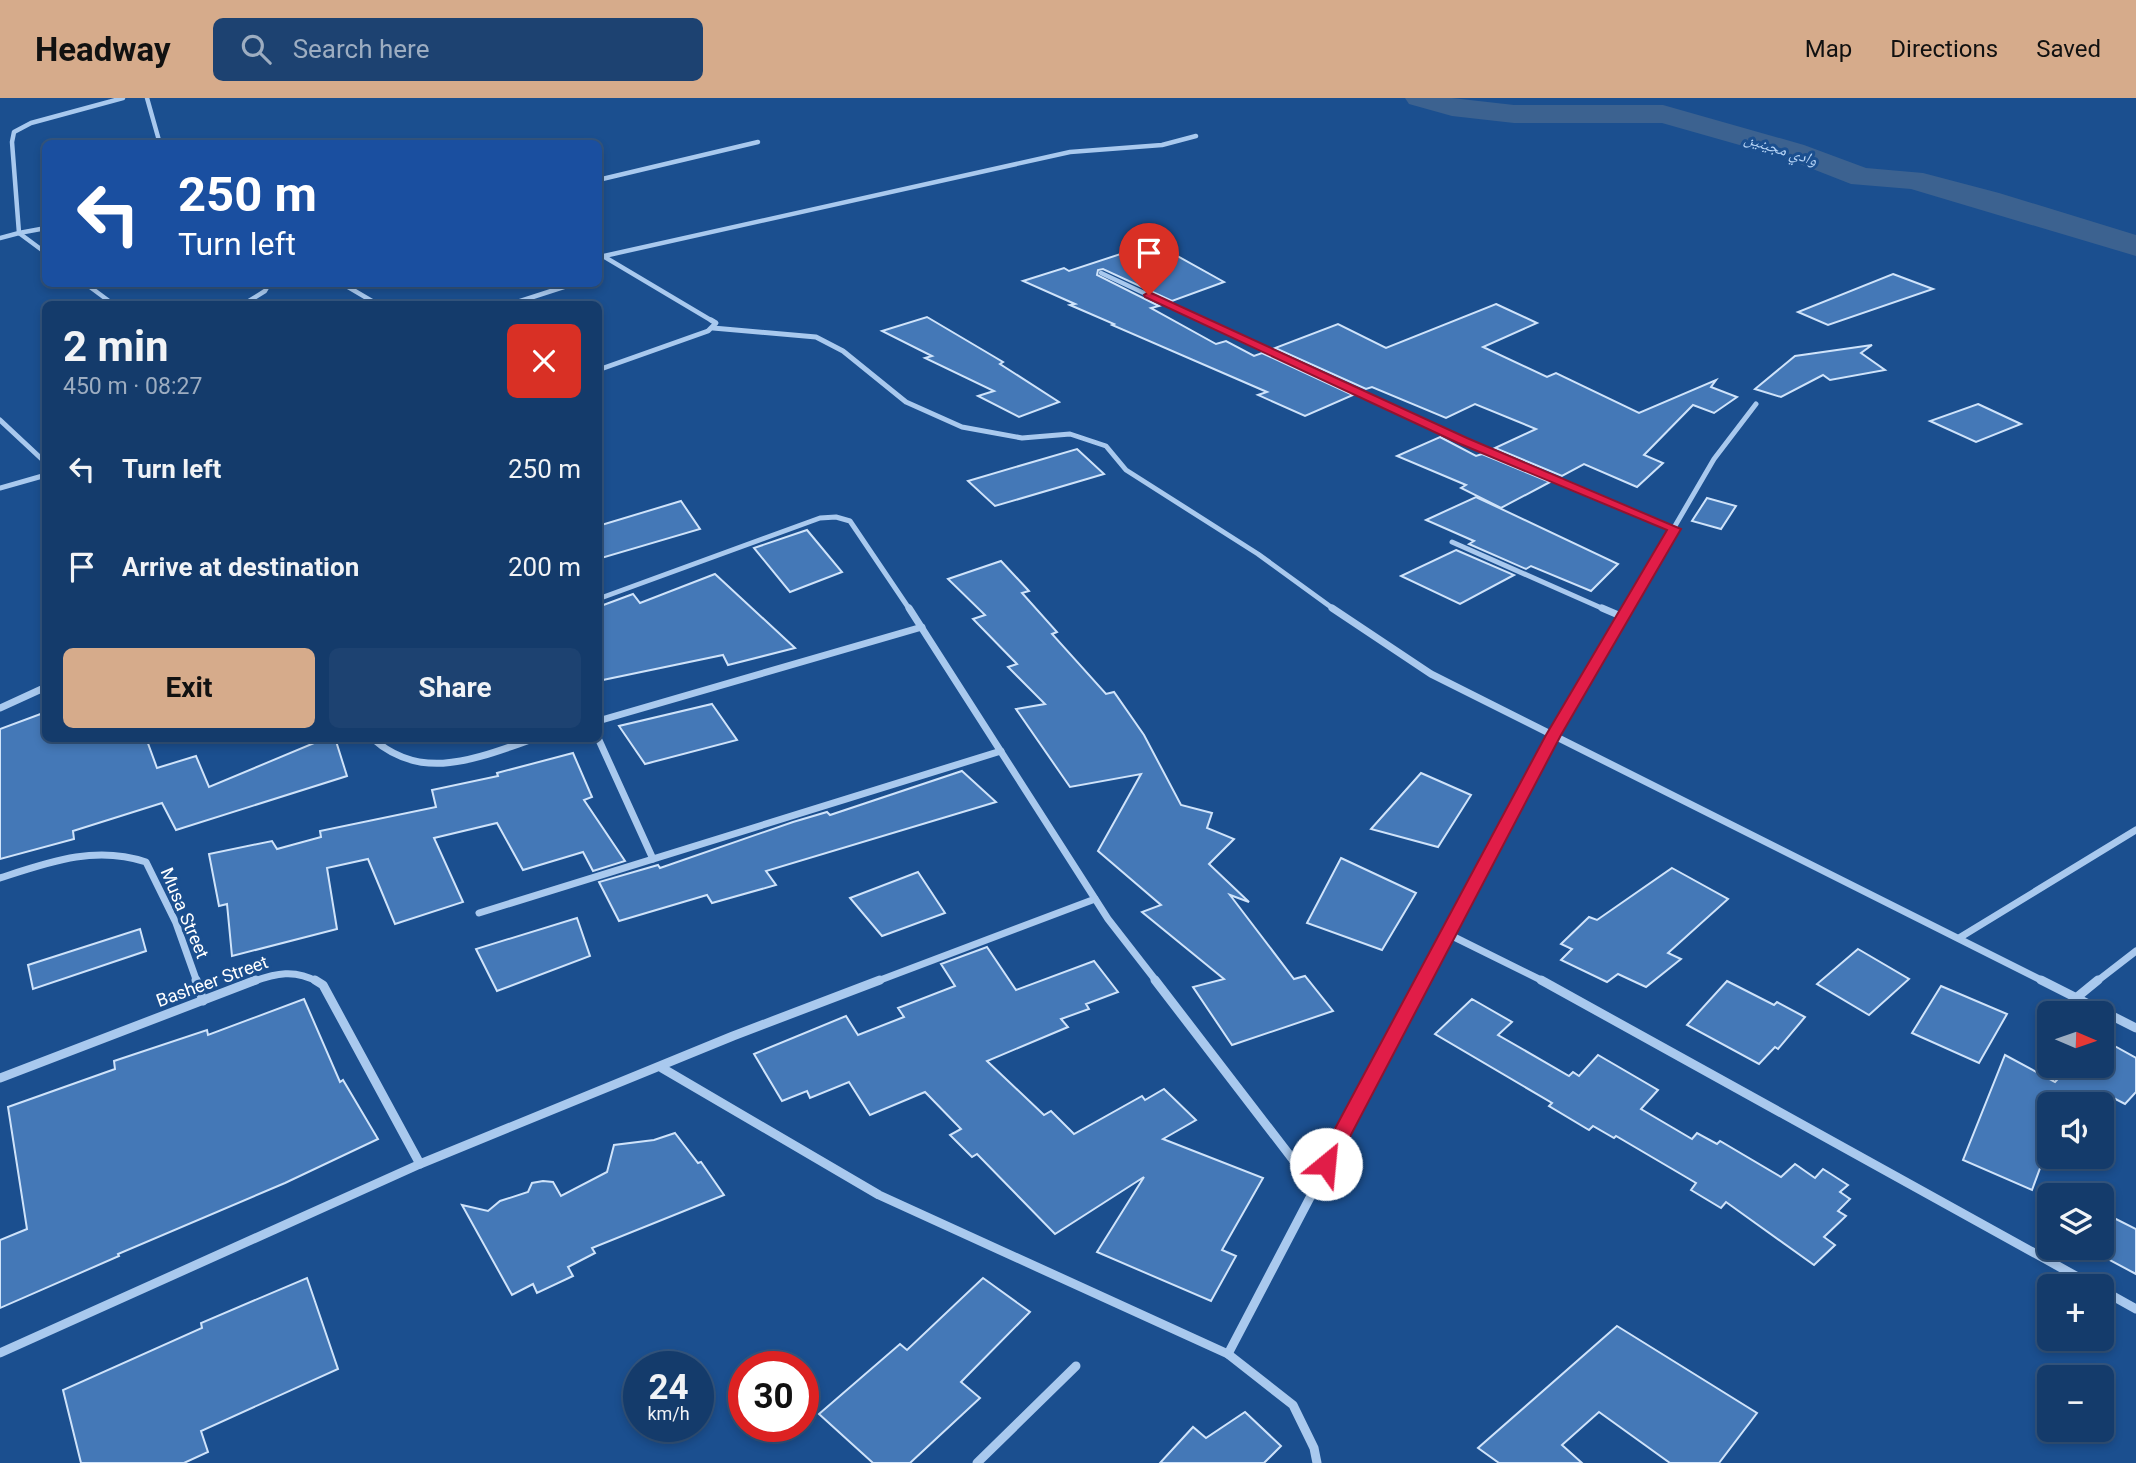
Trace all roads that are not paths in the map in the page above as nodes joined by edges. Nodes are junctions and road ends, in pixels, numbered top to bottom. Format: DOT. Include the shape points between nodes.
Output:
graph roads {
  1 [pos="82,98"];
  2 [pos="123,98"];
  3 [pos="147,98"];
  4 [pos="84,108"];
  5 [pos="1196,136"];
  6 [pos="159,140"];
  7 [pos="758,142"];
  8 [pos="602,179"];
  9 [pos="42,229"];
  10 [pos="19,233"];
  11 [pos="0,238"];
  12 [pos="42,250"];
  13 [pos="602,255"];
  14 [pos="602,256"];
  15 [pos="1101,273"];
  16 [pos="90,287"];
  17 [pos="267,287"];
  18 [pos="348,287"];
  19 [pos="564,287"];
  20 [pos="109,301"];
  21 [pos="249,301"];
  22 [pos="372,301"];
  23 [pos="520,301"];
  24 [pos="713,328"];
  25 [pos="602,369"];
  26 [pos="1756,404"];
  27 [pos="0,420"];
  28 [pos="42,459"];
  29 [pos="42,476"];
  30 [pos="0,488"];
  31 [pos="1675,529"];
  32 [pos="1452,542"];
  33 [pos="602,598"];
  34 [pos="1623,617"];
  35 [pos="922,627"];
  36 [pos="42,689"];
  37 [pos="0,708"];
  38 [pos="602,719"];
  39 [pos="1553,735"];
  40 [pos="377,742"];
  41 [pos="522,742"];
  42 [pos="600,742"];
  43 [pos="1001,751"];
  44 [pos="2136,830"];
  45 [pos="653,859"];
  46 [pos="0,878"];
  47 [pos="1095,899"];
  48 [pos="479,913"];
  49 [pos="1448,934"];
  50 [pos="1959,938"];
  51 [pos="2136,951"];
  52 [pos="2076,998"];
  53 [pos="204,1000"];
  54 [pos="2136,1028"];
  55 [pos="662,1068"];
  56 [pos="0,1079"];
  57 [pos="420,1164"];
  58 [pos="1314,1187"];
  59 [pos="2072,1274"];
  60 [pos="2114,1297"];
  61 [pos="2136,1309"];
  62 [pos="0,1353"];
  63 [pos="1228,1354"];
  64 [pos="1076,1366"];
  65 [pos="977,1463"];
  66 [pos="1317,1463"];
  1 -- 4 [label="street"];
  2 -- 4 [label="street"];
  3 -- 6 [label="street"];
  4 -- 10 [label="street" via="14,132"];
  5 -- 13 [label="street" via="1161,145 1070,152"];
  7 -- 8 [label="street"];
  9 -- 10 [label="street"];
  10 -- 11 [label="street"];
  10 -- 12 [label="street"];
  14 -- 24 [label="street" via="716,323"];
  15 -- 31 [label="street" via="1462,440"];
  16 -- 20 [label="street"];
  17 -- 21 [label="street"];
  18 -- 22 [label="street"];
  19 -- 23 [label="street"];
  24 -- 25 [label="street"];
  24 -- 39 [label="street" via="816,337 843,351 906,402 962,426 1022,438 1070,434 1106,446 1126,470 1258,554 1350,621 1432,674"];
  26 -- 31 [label="street" via="1714,459"];
  27 -- 28 [label="street"];
  29 -- 30 [label="street"];
  31 -- 34 [label="street"];
  32 -- 34 [label="street"];
  33 -- 35 [label="street" via="820,518 836,517 850,520"];
  34 -- 39 [label="street"];
  35 -- 38 [label="street"];
  35 -- 43 [label="street"];
  36 -- 37 [label="street"];
  39 -- 49 [label="street"];
  39 -- 50 [label="street"];
  40 -- 41 [label="street" via="399,758 434,763"];
  42 -- 45 [label="street"];
  43 -- 45 [label="street"];
  43 -- 47 [label="street"];
  44 -- 50 [label="street"];
  45 -- 48 [label="street"];
  46 -- 53 [label="street, Musa Street" via="58,859 100,852 146,862 176,923"];
  47 -- 55 [label="street"];
  47 -- 58 [label="street"];
  49 -- 58 [label="street"];
  49 -- 59 [label="street" via="1526,972"];
  50 -- 52 [label="street"];
  51 -- 52 [label="street"];
  52 -- 54 [label="street"];
  53 -- 56 [label="street, Basheer Street"];
  53 -- 57 [label="street, Basheer Street" via="276,973 315,978 323,985"];
  55 -- 57 [label="street"];
  55 -- 63 [label="street" via="879,1195"];
  57 -- 62 [label="street"];
  58 -- 63 [label="street"];
  60 -- 61 [label="street"];
  63 -- 66 [label="street" via="1293,1405"];
  64 -- 65 [label="street"];
}
